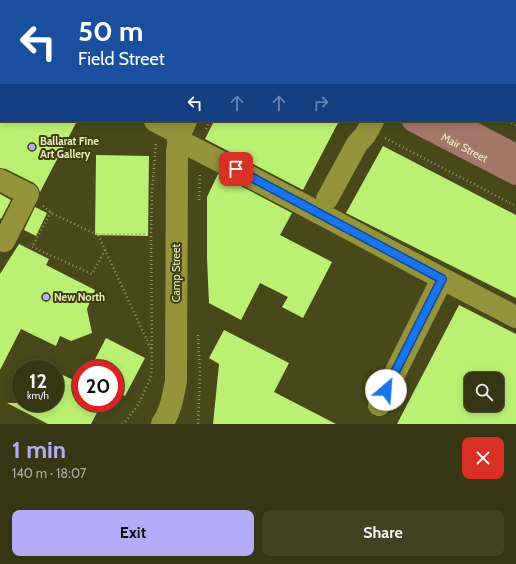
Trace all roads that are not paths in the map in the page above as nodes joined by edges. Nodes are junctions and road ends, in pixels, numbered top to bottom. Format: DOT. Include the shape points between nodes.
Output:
graph roads {
  1 [pos="157,122"];
  2 [pos="415,122"];
  3 [pos="453,122"];
  4 [pos="370,125"];
  5 [pos="181,132"];
  6 [pos="516,155"];
  7 [pos="516,174"];
  8 [pos="0,180"];
  9 [pos="327,199"];
  10 [pos="4,241"];
  11 [pos="442,279"];
  12 [pos="516,317"];
  13 [pos="379,404"];
  14 [pos="162,424"];
  1 -- 5 [label="street"];
  2 -- 7 [label="main road, Mair Street"];
  3 -- 6 [label="main road, Mair Street"];
  4 -- 9 [label="street"];
  5 -- 11 [label="street" via="236,169"];
  5 -- 14 [label="street, Camp Street" via="176,151 176,381 173,399"];
  8 -- 10 [label="street" via="28,194"];
  11 -- 12 [label="street"];
  11 -- 13 [label="street"];
}
